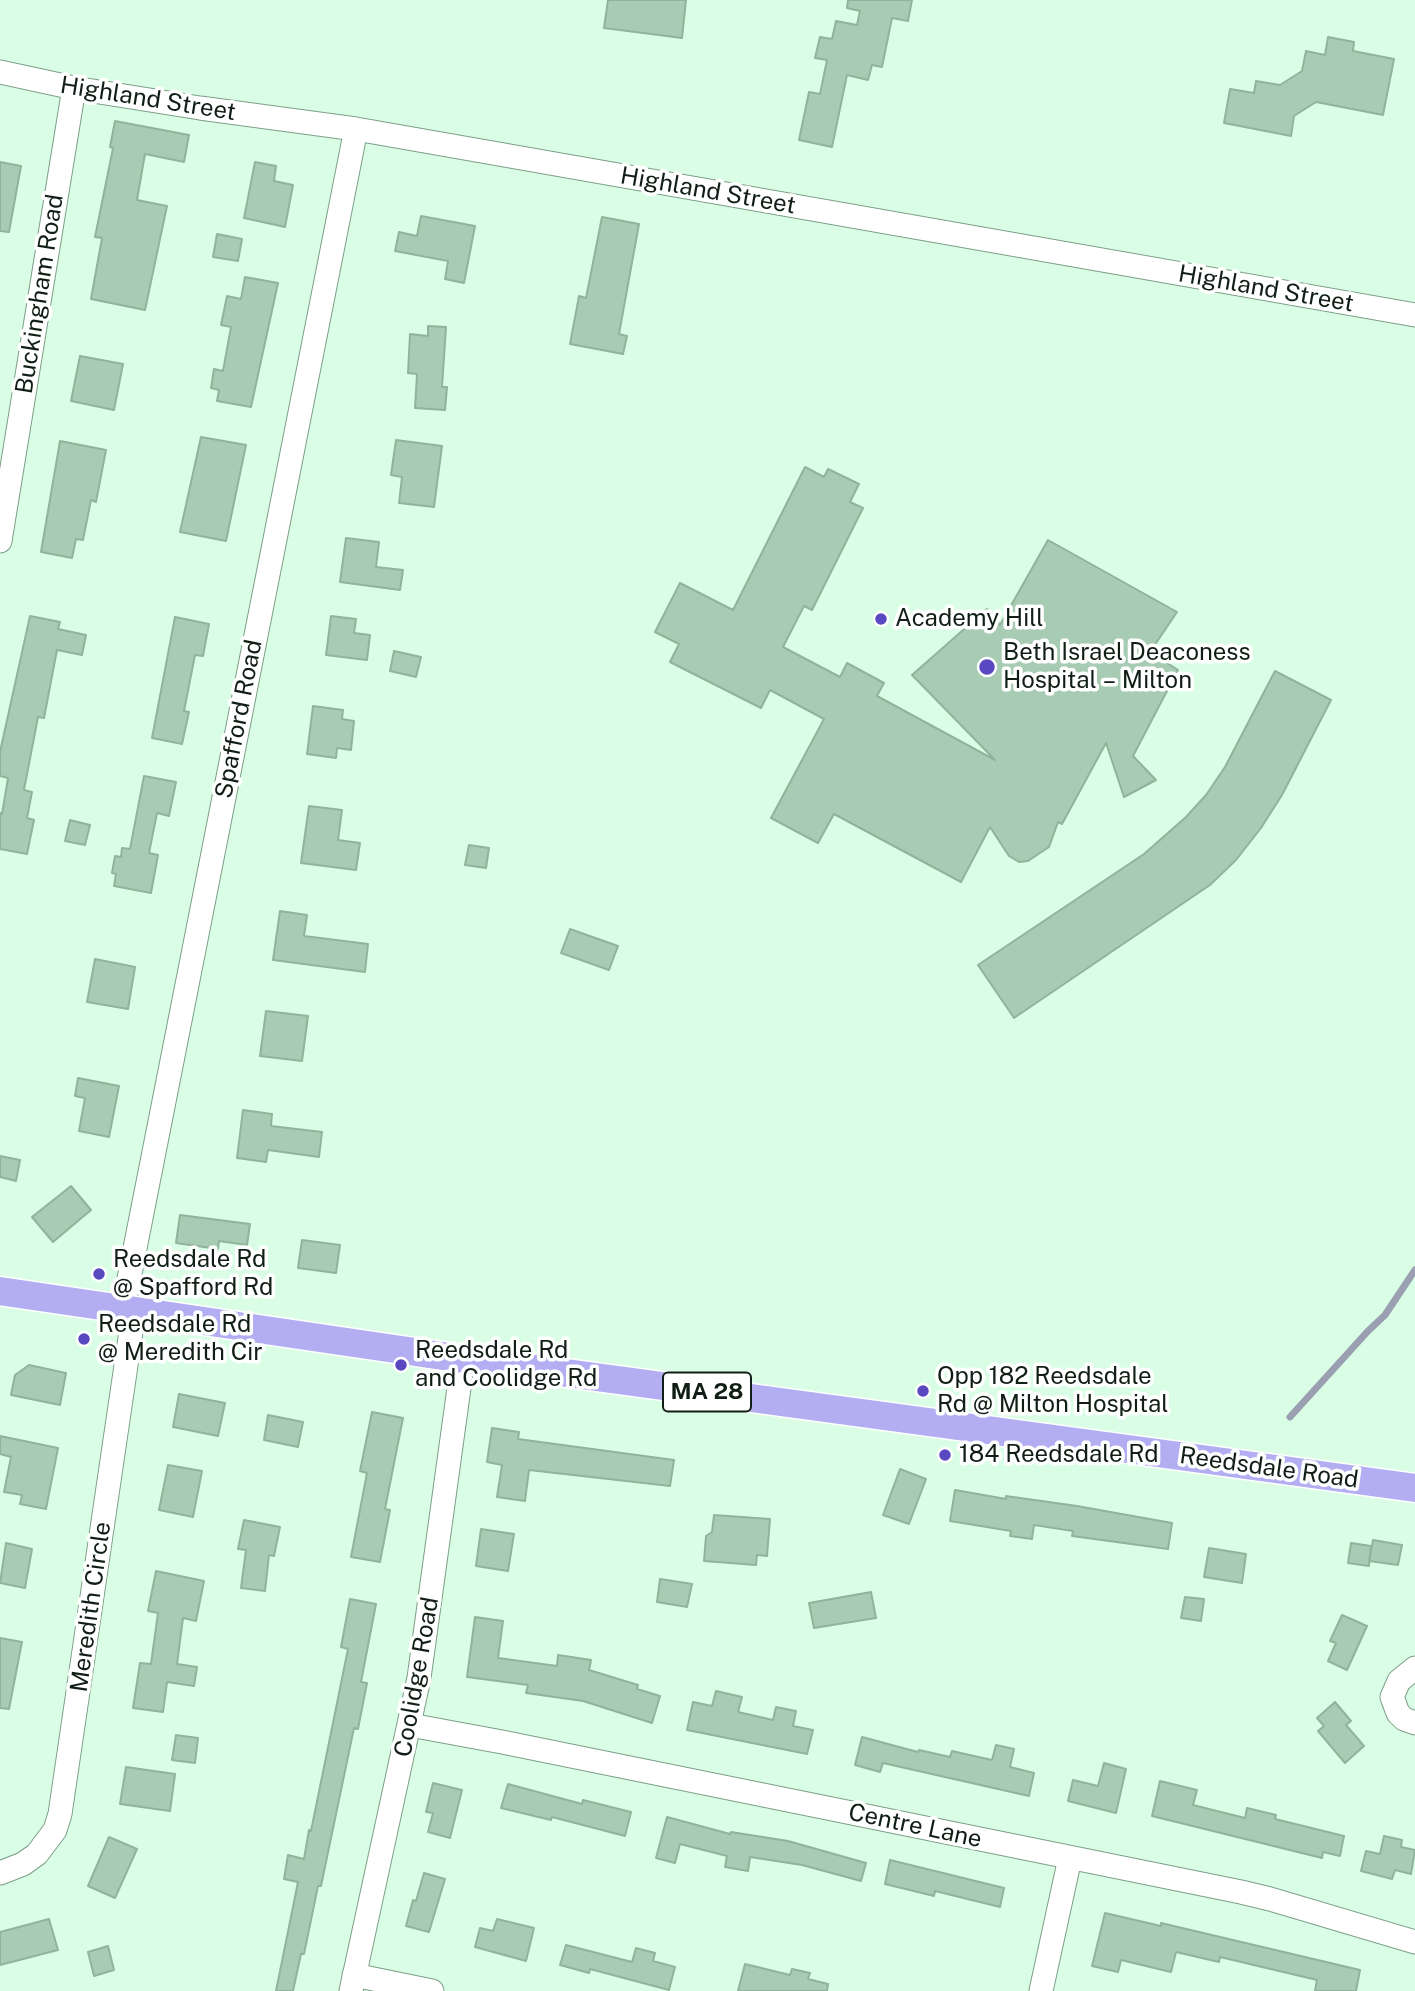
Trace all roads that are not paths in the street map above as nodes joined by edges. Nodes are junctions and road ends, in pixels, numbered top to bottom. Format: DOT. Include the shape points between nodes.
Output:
graph roads {
  1 [pos="0,72"];
  2 [pos="74,88"];
  3 [pos="356,129"];
  4 [pos="1415,315"];
  5 [pos="0,541"];
  6 [pos="0,1291"];
  7 [pos="128,1310"];
  8 [pos="463,1359"];
  9 [pos="1415,1488"];
  10 [pos="1415,1668"];
  11 [pos="1415,1723"];
  12 [pos="410,1726"];
  13 [pos="1070,1858"];
  14 [pos="0,1873"];
  15 [pos="1415,1942"];
  16 [pos="352,1983"];
  17 [pos="432,1991"];
  18 [pos="1041,1991"];
  1 -- 2 [label="street, Highland Street"];
  2 -- 3 [label="street, Highland Street"];
  2 -- 5 [label="street, Buckingham Road"];
  3 -- 4 [label="street, Highland Street"];
  3 -- 7 [label="street, Spafford Road"];
  6 -- 7 [label="main road, Reedsdale Road / MA 28"];
  7 -- 8 [label="main road, Reedsdale Road / MA 28"];
  7 -- 14 [label="street, Meredith Circle" via="60,1814 37,1854"];
  8 -- 9 [label="main road, Reedsdale Road / MA 28"];
  8 -- 12 [label="street, Coolidge Road" via="426,1640"];
  10 -- 11 [label="street" via="1398,1681 1392,1697 1398,1713"];
  12 -- 13 [label="street, Centre Lane"];
  12 -- 16 [label="street, Coolidge Road"];
  13 -- 15 [label="street, Centre Lane" via="1270,1899"];
  13 -- 18 [label="street"];
  16 -- 17 [label="street"];
}
